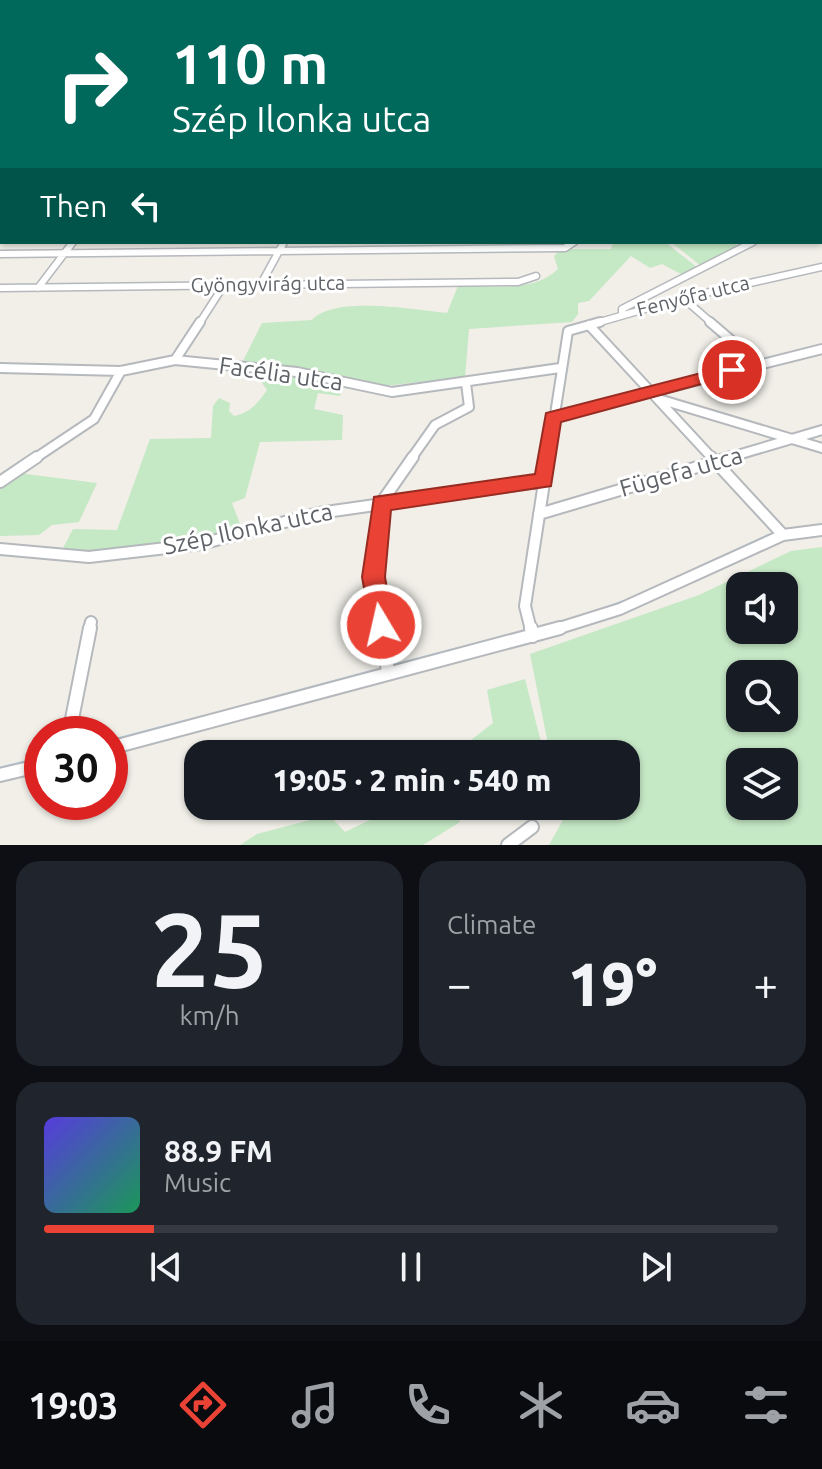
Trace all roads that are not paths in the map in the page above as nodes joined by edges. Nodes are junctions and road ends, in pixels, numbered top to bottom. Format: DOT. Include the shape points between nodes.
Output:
graph roads {
  1 [pos="71,244"];
  2 [pos="283,244"];
  3 [pos="573,244"];
  4 [pos="749,244"];
  5 [pos="280,251"];
  6 [pos="64,253"];
  7 [pos="0,254"];
  8 [pos="822,267"];
  9 [pos="536,276"];
  10 [pos="261,284"];
  11 [pos="224,285"];
  12 [pos="0,288"];
  13 [pos="38,288"];
  14 [pos="683,298"];
  15 [pos="622,314"];
  16 [pos="589,325"];
  17 [pos="822,349"];
  18 [pos="804,354"];
  19 [pos="822,359"];
  20 [pos="175,360"];
  21 [pos="759,364"];
  22 [pos="0,368"];
  23 [pos="560,368"];
  24 [pos="121,371"];
  25 [pos="466,383"];
  26 [pos="653,391"];
  27 [pos="660,400"];
  28 [pos="553,417"];
  29 [pos="822,430"];
  30 [pos="793,439"];
  31 [pos="822,448"];
  32 [pos="715,462"];
  33 [pos="544,481"];
  34 [pos="0,482"];
  35 [pos="381,503"];
  36 [pos="539,514"];
  37 [pos="822,530"];
  38 [pos="783,535"];
  39 [pos="0,549"];
  40 [pos="91,622"];
  41 [pos="533,636"];
  42 [pos="388,672"];
  43 [pos="73,716"];
  44 [pos="128,743"];
  45 [pos="24,769"];
  46 [pos="0,775"];
  47 [pos="532,827"];
  48 [pos="508,845"];
  1 -- 6 [label="street"];
  2 -- 5 [label="street"];
  3 -- 5 [label="street"];
  4 -- 15 [label="street" via="657,288 622,309"];
  5 -- 6 [label="street"];
  5 -- 10 [label="street"];
  6 -- 7 [label="street"];
  6 -- 13 [label="street"];
  8 -- 14 [label="street, Fenyőfa utca"];
  9 -- 10 [label="street, Gyöngyvirág utca" via="518,282"];
  10 -- 11 [label="street, Gyöngyvirág utca"];
  11 -- 13 [label="street, Gyöngyvirág utca"];
  11 -- 20 [label="street"];
  12 -- 13 [label="street, Gyöngyvirág utca"];
  14 -- 15 [label="street, Fenyőfa utca"];
  14 -- 21 [label="street"];
  15 -- 16 [label="street, Fenyőfa utca"];
  16 -- 23 [label="street, Fenyőfa utca" via="566,333"];
  16 -- 26 [label="street"];
  17 -- 18 [label="street"];
  18 -- 19 [label="street"];
  18 -- 21 [label="street"];
  20 -- 24 [label="street, Facélia utca"];
  20 -- 25 [label="street, Facélia utca" via="297,372 392,392"];
  21 -- 26 [label="street"];
  22 -- 24 [label="street, Facélia utca"];
  23 -- 25 [label="street, Facélia utca"];
  23 -- 28 [label="street"];
  24 -- 34 [label="street" via="94,419"];
  25 -- 35 [label="street" via="469,407 435,425"];
  26 -- 27 [label="street"];
  26 -- 28 [label="street"];
  27 -- 30 [label="street"];
  27 -- 32 [label="street"];
  28 -- 33 [label="street"];
  29 -- 30 [label="street, Fügefa utca"];
  30 -- 31 [label="street"];
  30 -- 32 [label="street, Fügefa utca"];
  32 -- 36 [label="street, Fügefa utca"];
  32 -- 38 [label="street"];
  33 -- 35 [label="street, Szép Ilonka utca"];
  33 -- 36 [label="street"];
  35 -- 39 [label="street, Szép Ilonka utca" via="159,549 69,557"];
  35 -- 42 [label="street" via="374,577"];
  36 -- 41 [label="street" via="525,606"];
  37 -- 38 [label="street"];
  38 -- 41 [label="street" via="620,609"];
  40 -- 43 [label="street"];
  41 -- 42 [label="street"];
  42 -- 44 [label="street"];
  45 -- 46 [label="street"];
  47 -- 48 [label="street"];
}
